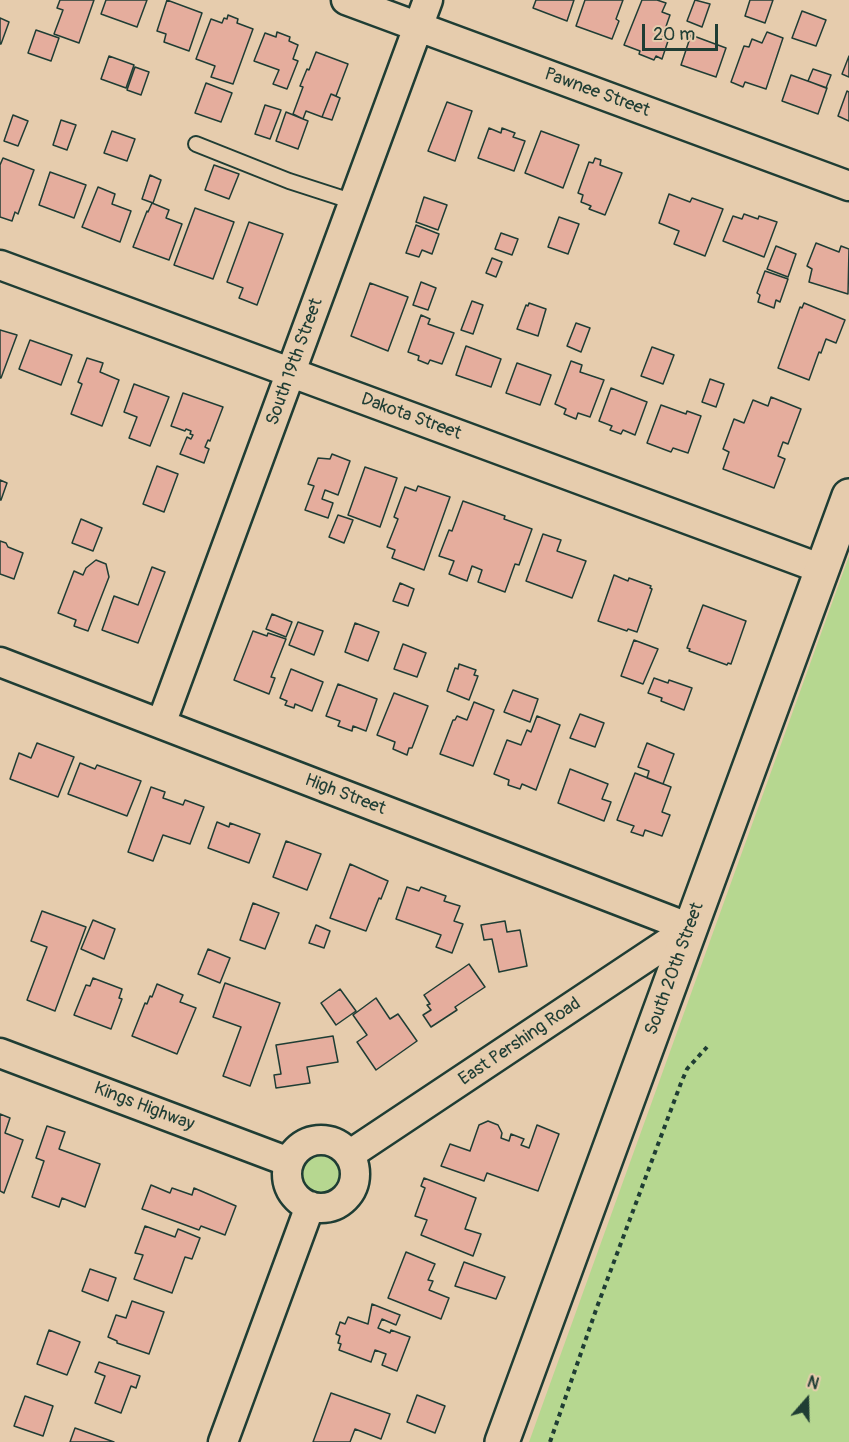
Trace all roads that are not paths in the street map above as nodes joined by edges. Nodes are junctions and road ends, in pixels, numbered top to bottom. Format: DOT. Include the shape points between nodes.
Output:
graph roads {
  1 [pos="346,0"];
  2 [pos="428,0"];
  3 [pos="418,27"];
  4 [pos="196,144"];
  5 [pos="849,186"];
  6 [pos="354,202"];
  7 [pos="0,265"];
  8 [pos="291,373"];
  9 [pos="849,496"];
  10 [pos="822,569"];
  11 [pos="0,662"];
  12 [pos="161,724"];
  13 [pos="690,927"];
  14 [pos="0,1053"];
  15 [pos="349,1155"];
  16 [pos="289,1162"];
  17 [pos="310,1206"];
  18 [pos="223,1442"];
  19 [pos="502,1442"];
  1 -- 3 [label="street, Pawnee Street"];
  2 -- 3 [label="street, South 19th Street"];
  3 -- 5 [label="street, Pawnee Street"];
  3 -- 6 [label="street, South 19th Street"];
  4 -- 6 [label="lane"];
  6 -- 8 [label="street, South 19th Street"];
  7 -- 8 [label="street, Dakota Street"];
  8 -- 10 [label="street, Dakota Street"];
  8 -- 12 [label="street, South 19th Street"];
  9 -- 10 [label="street, South 20th Street"];
  10 -- 13 [label="street, South 20th Street"];
  11 -- 12 [label="street, High Street"];
  12 -- 13 [label="street, High Street"];
  13 -- 15 [label="street, East Pershing Road"];
  13 -- 19 [label="street, South 20th Street"];
  14 -- 16 [label="street, Kings Highway"];
  15 -- 16 [label="street" via="339,1145 315,1140 302,1145"];
  15 -- 17 [label="street" via="356,1175 347,1197 328,1208"];
  16 -- 17 [label="street" via="289,1188 299,1201"];
  17 -- 18 [label="street"];
}
